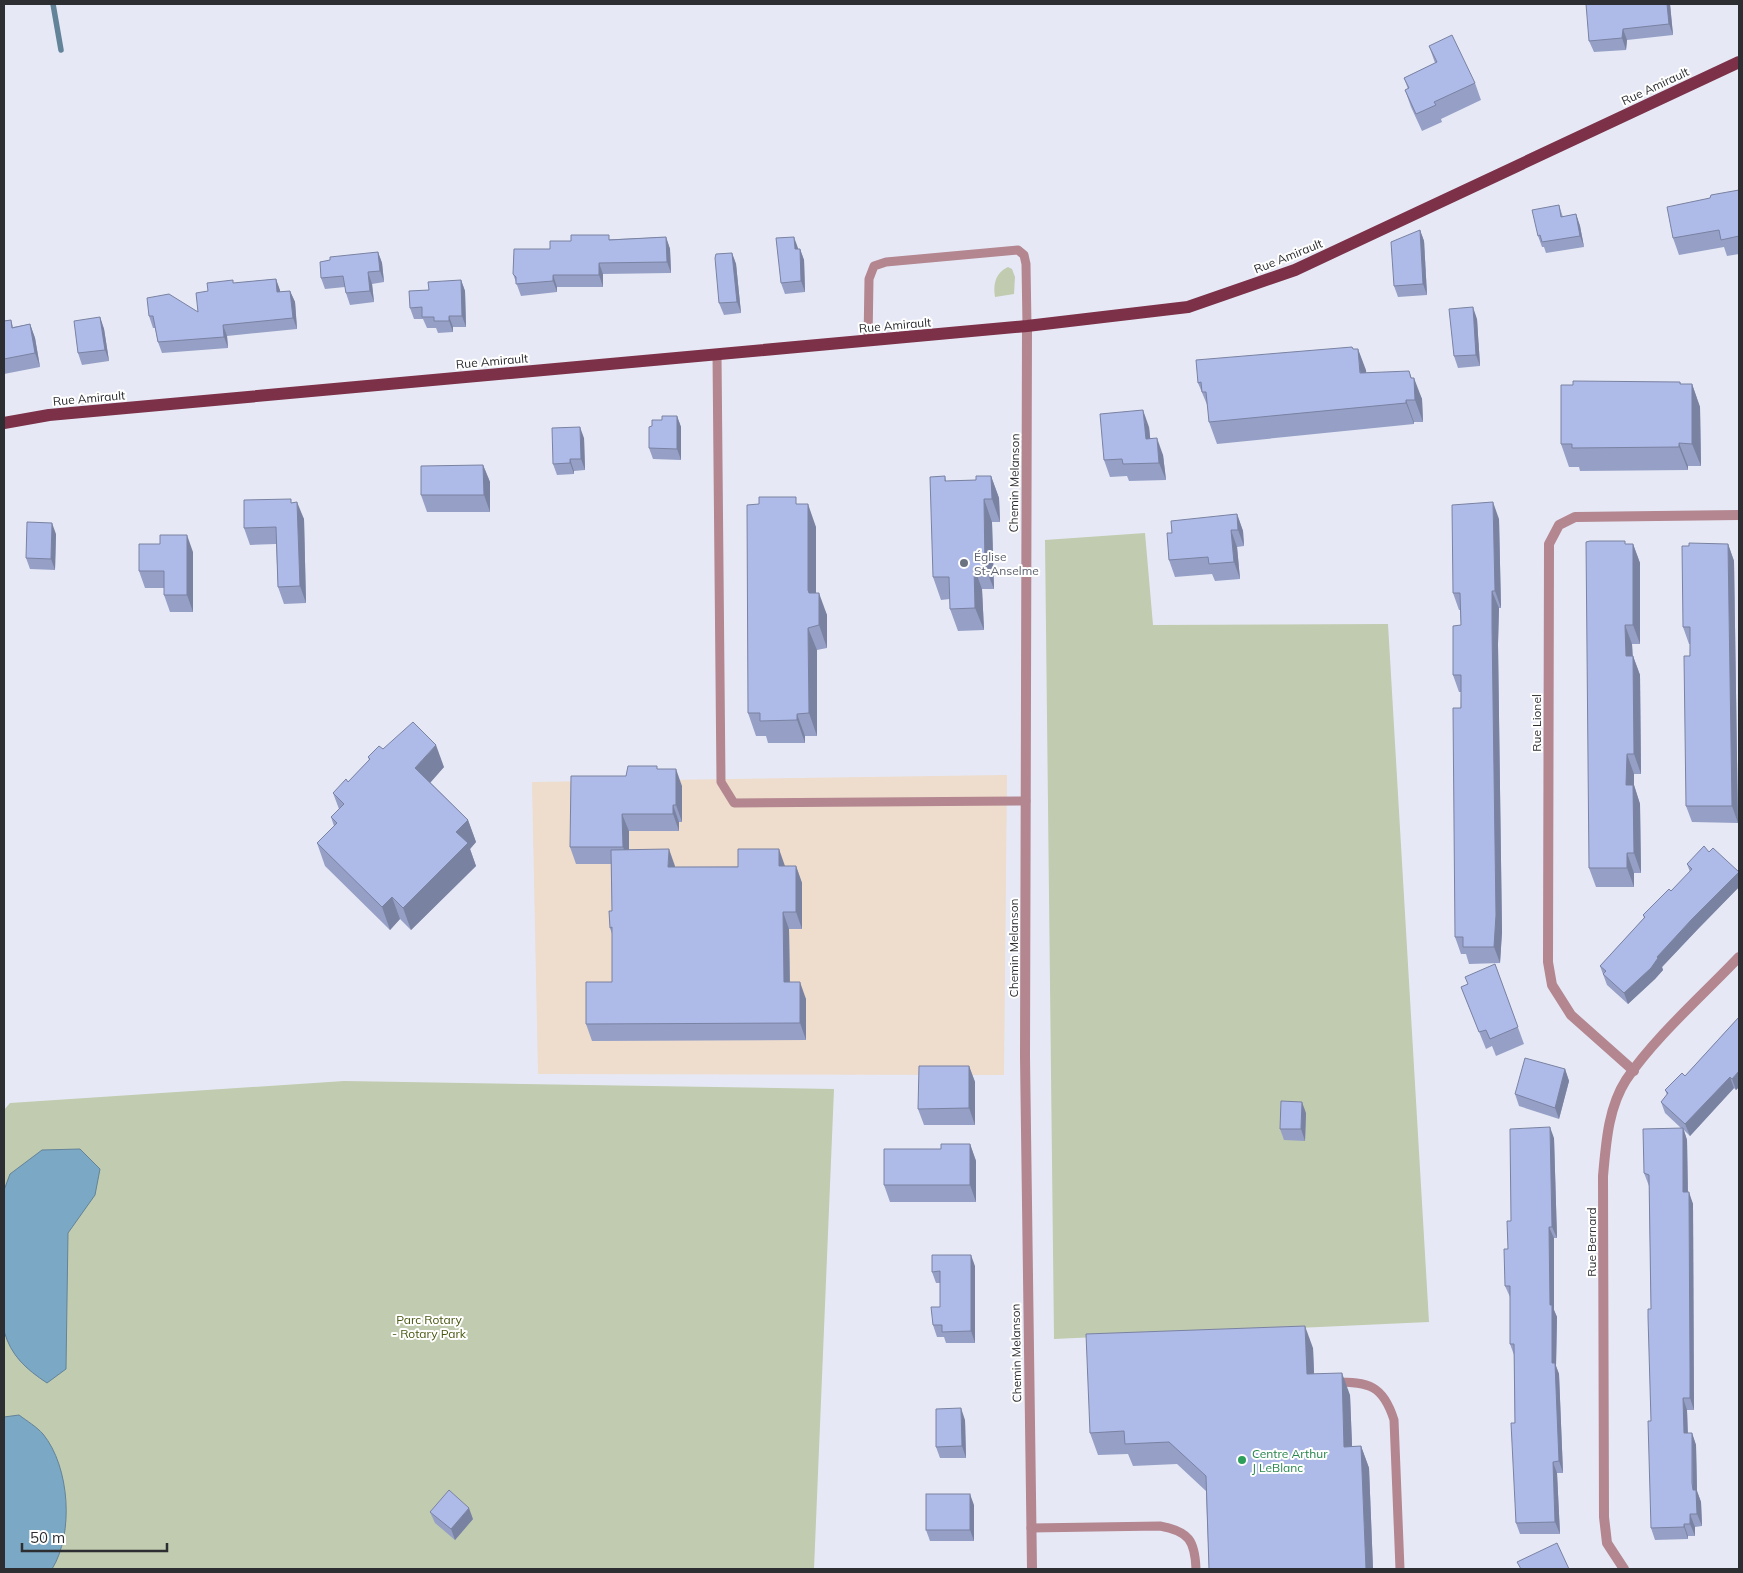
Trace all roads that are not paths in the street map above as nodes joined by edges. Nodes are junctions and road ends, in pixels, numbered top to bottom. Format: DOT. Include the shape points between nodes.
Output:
graph roads {
  1 [pos="1739,62"];
  2 [pos="1027,326"];
  3 [pos="868,341"];
  4 [pos="717,355"];
  5 [pos="4,423"];
  6 [pos="1739,515"];
  7 [pos="1026,802"];
  8 [pos="1739,957"];
  9 [pos="1634,1071"];
  10 [pos="1331,1382"];
  11 [pos="1031,1528"];
  12 [pos="1032,1569"];
  13 [pos="1196,1569"];
  14 [pos="1400,1569"];
  15 [pos="1624,1569"];
  1 -- 2 [label="main road, Rue Amirault" via="1295,270 1188,307"];
  2 -- 3 [label="main road, Rue Amirault"];
  2 -- 3 [label="lane" via="1026,264 1024,255 1018,250 886,262 874,266 869,280"];
  2 -- 7 [label="street, Chemin Melanson"];
  3 -- 4 [label="main road, Rue Amirault"];
  4 -- 5 [label="main road, Rue Amirault" via="49,415"];
  4 -- 7 [label="lane" via="722,782 734,803"];
  6 -- 9 [label="street, Rue Lionel" via="1575,517 1559,525 1549,544 1548,962 1552,985 1571,1015"];
  7 -- 11 [label="street, Chemin Melanson" via="1025,1065"];
  8 -- 9 [label="street, Rue Bernard"];
  9 -- 15 [label="street, Rue Bernard" via="1626,1081 1609,1125 1603,1176 1604,1517 1607,1543"];
  10 -- 14 [label="lane" via="1359,1382 1376,1388 1389,1403 1394,1420"];
  11 -- 12 [label="street, Chemin Melanson"];
  11 -- 13 [label="lane" via="1160,1526 1176,1529 1190,1539"];
}
